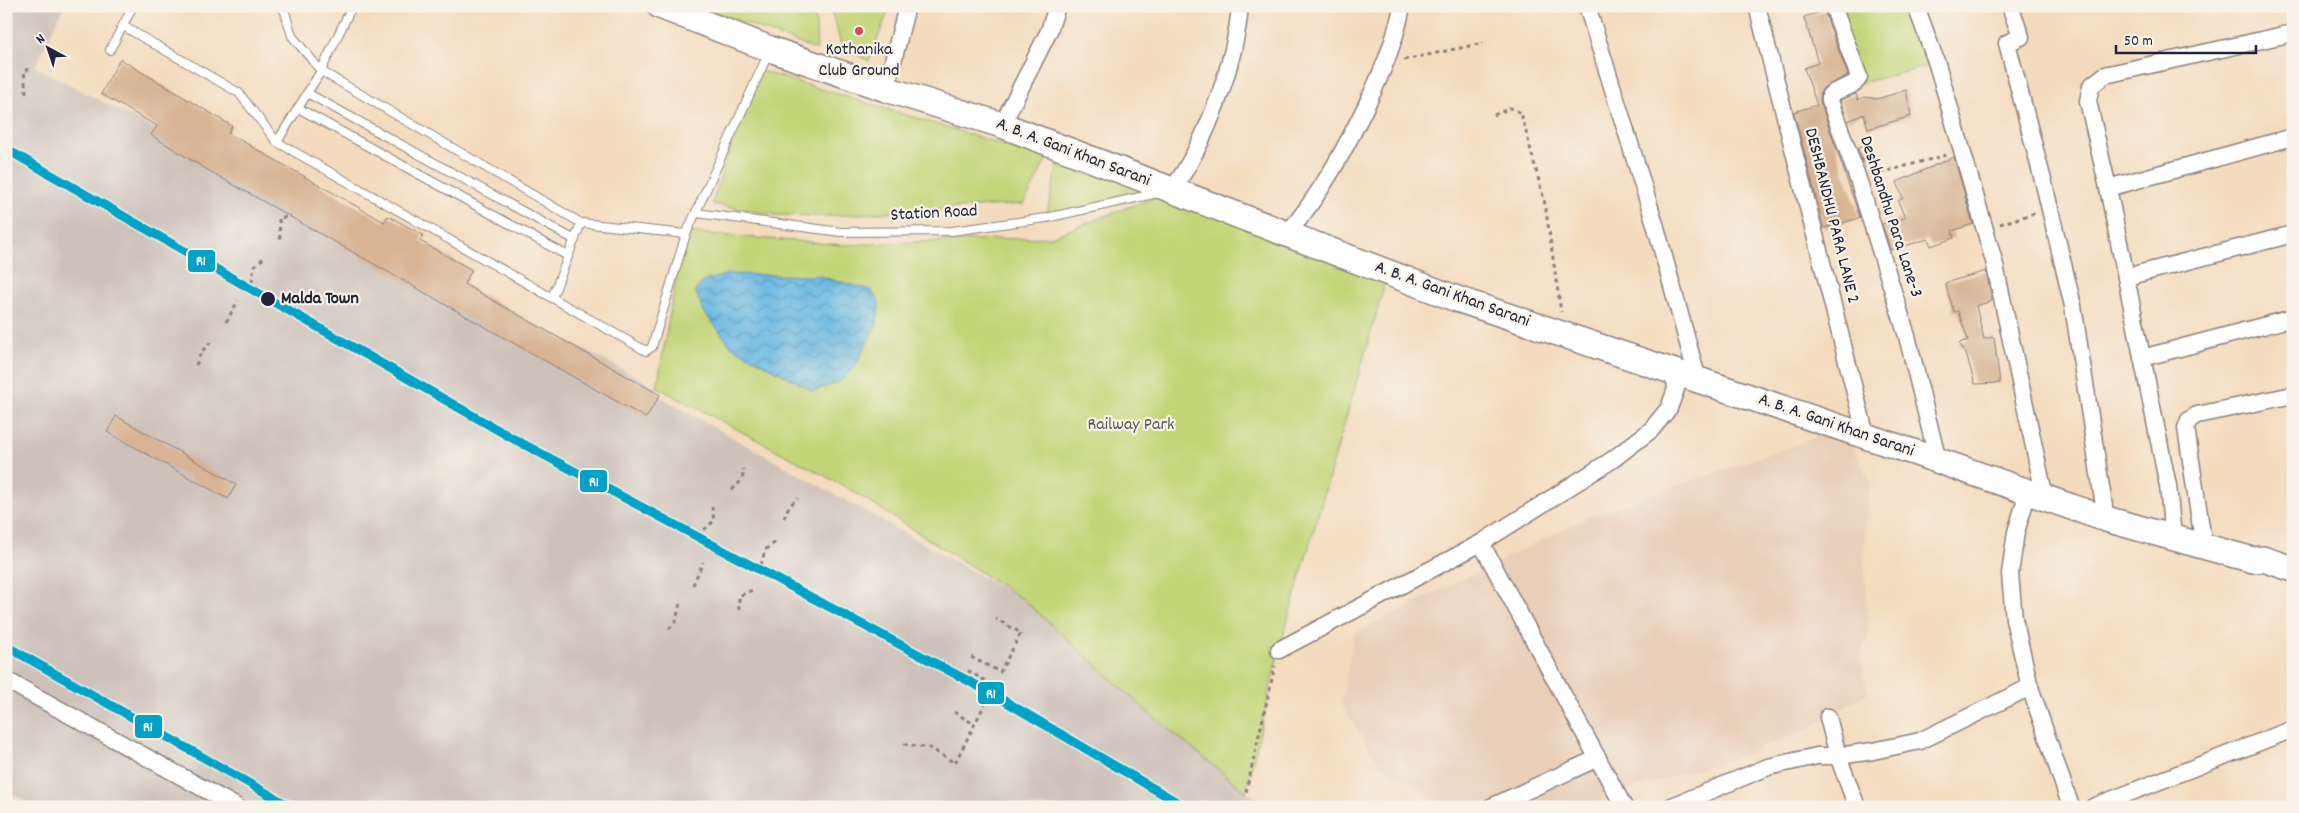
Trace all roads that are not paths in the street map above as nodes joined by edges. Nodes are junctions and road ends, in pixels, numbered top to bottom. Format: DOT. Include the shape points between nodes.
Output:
graph roads {
  1 [pos="133,6"];
  2 [pos="280,6"];
  3 [pos="352,6"];
  4 [pos="660,6"];
  5 [pos="907,6"];
  6 [pos="1057,6"];
  7 [pos="1240,6"];
  8 [pos="1402,6"];
  9 [pos="1587,6"];
  10 [pos="1757,6"];
  11 [pos="1834,6"];
  12 [pos="1916,6"];
  13 [pos="2010,6"];
  14 [pos="702,14"];
  15 [pos="123,26"];
  16 [pos="2293,33"];
  17 [pos="770,49"];
  18 [pos="110,50"];
  19 [pos="321,71"];
  20 [pos="886,89"];
  21 [pos="307,94"];
  22 [pos="298,108"];
  23 [pos="1002,126"];
  24 [pos="2293,137"];
  25 [pos="277,142"];
  26 [pos="2108,188"];
  27 [pos="1172,190"];
  28 [pos="696,213"];
  29 [pos="581,223"];
  30 [pos="686,234"];
  31 [pos="1287,234"];
  32 [pos="2293,234"];
  33 [pos="575,240"];
  34 [pos="568,256"];
  35 [pos="2126,277"];
  36 [pos="552,298"];
  37 [pos="2293,318"];
  38 [pos="2142,358"];
  39 [pos="1674,372"];
  40 [pos="1698,380"];
  41 [pos="2293,395"];
  42 [pos="1866,436"];
  43 [pos="1938,460"];
  44 [pos="2036,495"];
  45 [pos="2106,519"];
  46 [pos="2173,537"];
  47 [pos="1481,543"];
  48 [pos="2204,547"];
  49 [pos="2253,560"];
  50 [pos="2293,569"];
  51 [pos="2293,581"];
  52 [pos="1279,650"];
  53 [pos="6,680"];
  54 [pos="2030,687"];
  55 [pos="1828,717"];
  56 [pos="2293,729"];
  57 [pos="1838,756"];
  58 [pos="1598,758"];
  59 [pos="237,807"];
  60 [pos="1491,807"];
  61 [pos="1624,807"];
  62 [pos="1670,807"];
  63 [pos="1857,807"];
  64 [pos="2072,807"];
  65 [pos="2093,807"];
  1 -- 15 [label="lane"];
  2 -- 19 [label="lane" via="284,9 292,36"];
  3 -- 19 [label="lane"];
  4 -- 14 [label="main road, A. B. A. Gani Khan Sarani"];
  5 -- 20 [label="street"];
  6 -- 23 [label="street" via="1049,32"];
  7 -- 27 [label="street" via="1239,26 1217,103 1186,170"];
  8 -- 31 [label="street" via="1386,64 1341,158 1308,209"];
  9 -- 40 [label="street" via="1655,224"];
  10 -- 42 [label="street, DESHBANDHU PARA LANE 2"];
  11 -- 43 [label="street, Deshbandhu Para Lane-3" via="1859,77 1854,84 1836,90 1830,95 1830,101 1908,336"];
  12 -- 44 [label="street" via="1937,64 1994,261"];
  13 -- 45 [label="street" via="2021,37 2007,43 2073,306"];
  14 -- 17 [label="main road, A. B. A. Gani Khan Sarani"];
  15 -- 18 [label="lane"];
  15 -- 25 [label="lane" via="239,93"];
  16 -- 26 [label="street" via="2105,75 2091,86 2088,101"];
  17 -- 20 [label="main road, A. B. A. Gani Khan Sarani"];
  17 -- 28 [label="lane"];
  19 -- 21 [label="lane"];
  19 -- 29 [label="lane"];
  20 -- 23 [label="main road, A. B. A. Gani Khan Sarani"];
  21 -- 22 [label="lane"];
  21 -- 33 [label="lane"];
  22 -- 25 [label="lane"];
  22 -- 34 [label="lane"];
  23 -- 27 [label="main road, A. B. A. Gani Khan Sarani"];
  24 -- 26 [label="street"];
  25 -- 36 [label="lane"];
  26 -- 35 [label="street"];
  27 -- 28 [label="lane, Station Road" via="1046,218 952,231 840,232"];
  27 -- 31 [label="main road, A. B. A. Gani Khan Sarani"];
  28 -- 30 [label="lane"];
  29 -- 30 [label="lane"];
  29 -- 33 [label="lane"];
  30 -- 36 [label="lane" via="652,347 648,350"];
  31 -- 39 [label="main road, A. B. A. Gani Khan Sarani" via="1457,299"];
  32 -- 35 [label="street"];
  33 -- 34 [label="lane"];
  34 -- 36 [label="lane"];
  35 -- 38 [label="street"];
  37 -- 38 [label="street"];
  38 -- 46 [label="street" via="2168,486"];
  39 -- 40 [label="main road, A. B. A. Gani Khan Sarani"];
  39 -- 47 [label="street" via="1676,389 1669,408 1651,430 1612,460"];
  40 -- 42 [label="main road, A. B. A. Gani Khan Sarani"];
  41 -- 48 [label="street" via="2197,415 2189,420 2186,428"];
  42 -- 43 [label="main road, A. B. A. Gani Khan Sarani"];
  43 -- 44 [label="main road, A. B. A. Gani Khan Sarani"];
  44 -- 45 [label="main road, A. B. A. Gani Khan Sarani"];
  44 -- 54 [label="street" via="2016,532 2010,574 2014,619"];
  45 -- 46 [label="main road, A. B. A. Gani Khan Sarani"];
  46 -- 48 [label="main road, A. B. A. Gani Khan Sarani"];
  47 -- 52 [label="street"];
  47 -- 58 [label="street"];
  48 -- 49 [label="main road, A. B. A. Gani Khan Sarani"];
  49 -- 50 [label="main road, A. B. A. Gani Khan Sarani" via="2263,559"];
  49 -- 51 [label="main road, A. B. A. Gani Khan Sarani" via="2258,567"];
  53 -- 59 [label="street"];
  54 -- 57 [label="street" via="1920,741"];
  54 -- 64 [label="street"];
  55 -- 57 [label="street"];
  56 -- 65 [label="street"];
  57 -- 62 [label="street" via="1817,756 1768,767"];
  57 -- 63 [label="street"];
  58 -- 60 [label="street"];
  58 -- 61 [label="street"];
}
